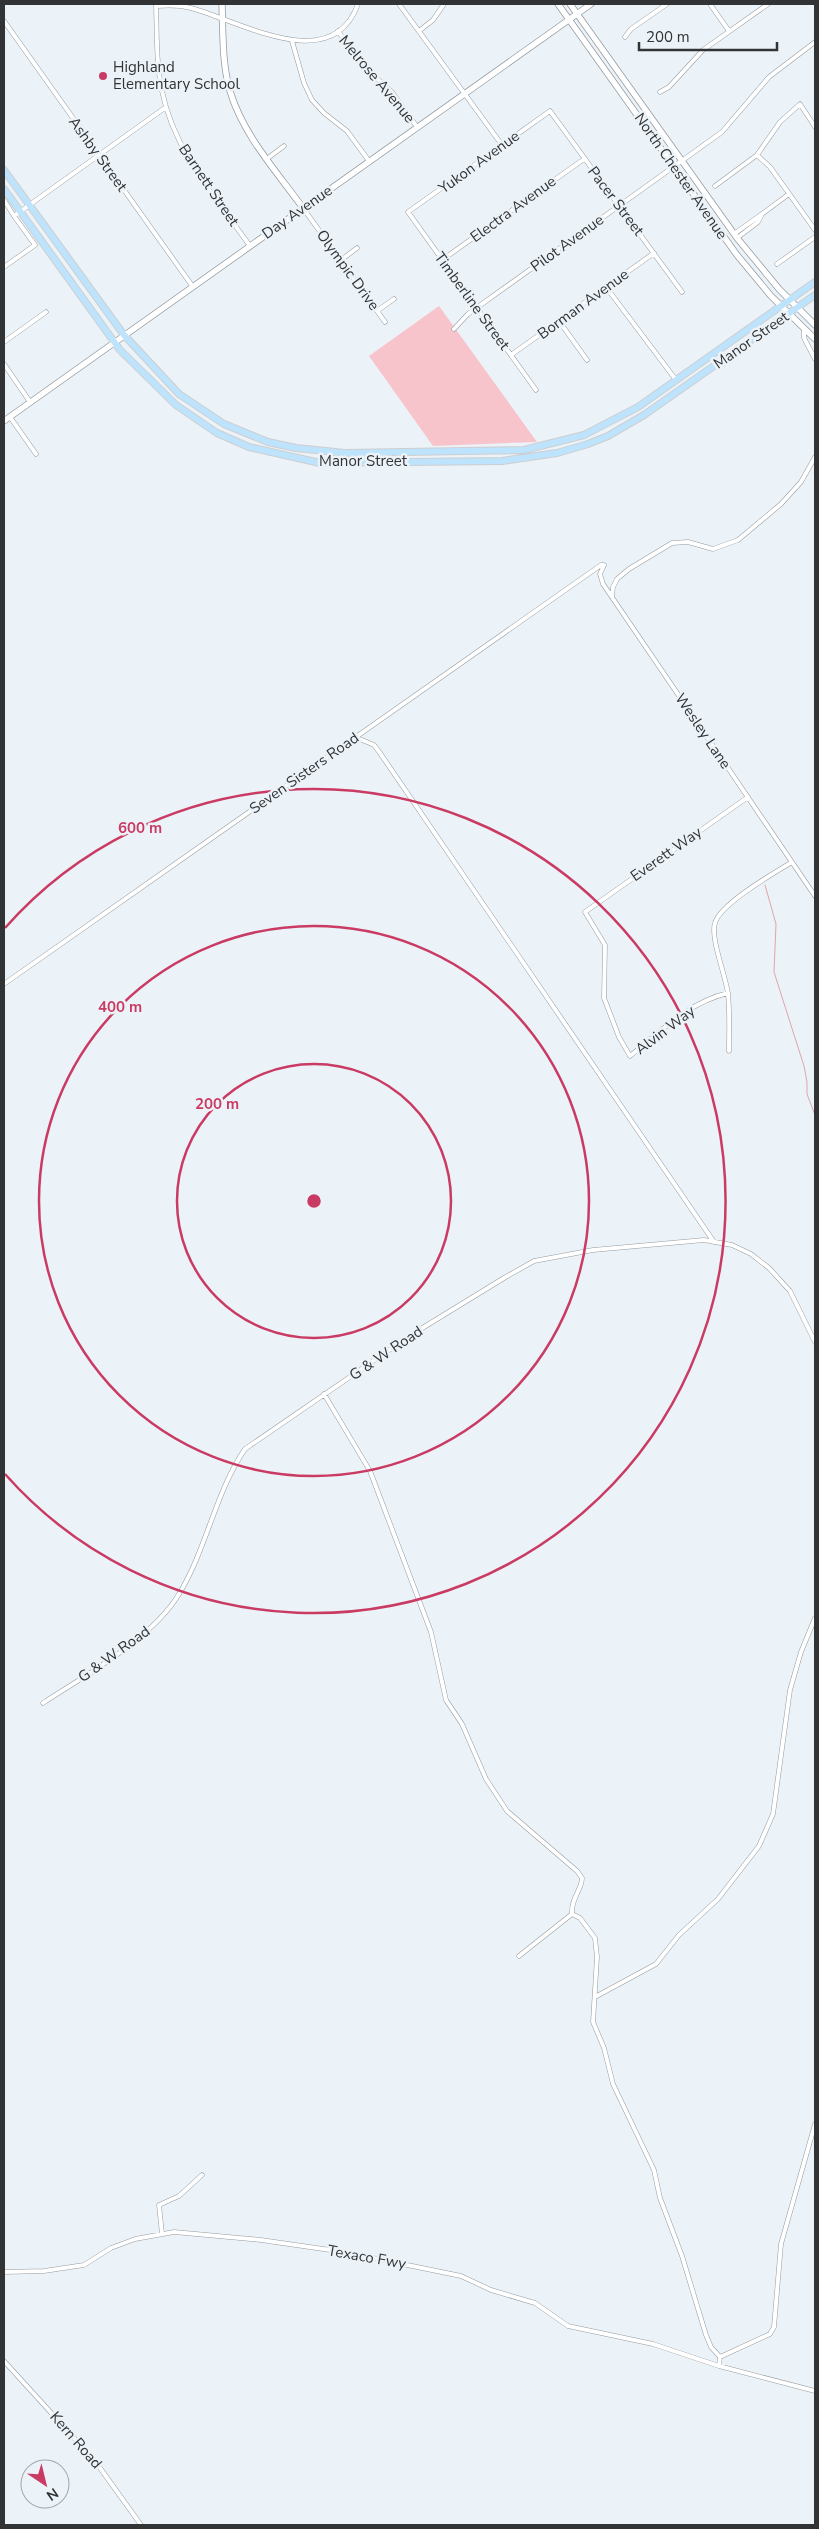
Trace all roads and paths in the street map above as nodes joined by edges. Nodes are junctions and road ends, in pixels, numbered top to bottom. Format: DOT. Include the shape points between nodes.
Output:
graph roads {
  1 [pos="222,4"];
  2 [pos="358,4"];
  3 [pos="399,4"];
  4 [pos="444,4"];
  5 [pos="558,4"];
  6 [pos="570,4"];
  7 [pos="591,4"];
  8 [pos="667,4"];
  9 [pos="710,4"];
  10 [pos="768,4"];
  11 [pos="156,5"];
  12 [pos="577,13"];
  13 [pos="222,18"];
  14 [pos="569,19"];
  15 [pos="4,21"];
  16 [pos="420,30"];
  17 [pos="338,31"];
  18 [pos="729,31"];
  19 [pos="625,37"];
  20 [pos="292,41"];
  21 [pos="815,42"];
  22 [pos="660,92"];
  23 [pos="465,93"];
  24 [pos="166,107"];
  25 [pos="550,111"];
  26 [pos="815,126"];
  27 [pos="417,127"];
  28 [pos="502,145"];
  29 [pos="284,146"];
  30 [pos="99,155"];
  31 [pos="756,155"];
  32 [pos="268,158"];
  33 [pos="584,159"];
  34 [pos="369,161"];
  35 [pos="682,161"];
  36 [pos="674,167"];
  37 [pos="4,170"];
  38 [pos="715,186"];
  39 [pos="4,189"];
  40 [pos="790,194"];
  41 [pos="4,200"];
  42 [pos="29,205"];
  43 [pos="618,206"];
  44 [pos="303,208"];
  45 [pos="408,212"];
  46 [pos="17,214"];
  47 [pos="815,230"];
  48 [pos="736,236"];
  49 [pos="815,237"];
  50 [pos="250,246"];
  51 [pos="358,248"];
  52 [pos="654,253"];
  53 [pos="341,260"];
  54 [pos="442,260"];
  55 [pos="778,264"];
  56 [pos="4,267"];
  57 [pos="815,282"];
  58 [pos="193,287"];
  59 [pos="606,287"];
  60 [pos="682,292"];
  61 [pos="815,294"];
  62 [pos="394,299"];
  63 [pos="791,299"];
  64 [pos="782,304"];
  65 [pos="799,307"];
  66 [pos="477,308"];
  67 [pos="46,312"];
  68 [pos="377,312"];
  69 [pos="790,313"];
  70 [pos="559,321"];
  71 [pos="385,322"];
  72 [pos="815,325"];
  73 [pos="804,328"];
  74 [pos="454,329"];
  75 [pos="124,335"];
  76 [pos="815,339"];
  77 [pos="4,342"];
  78 [pos="114,342"];
  79 [pos="511,355"];
  80 [pos="815,359"];
  81 [pos="587,360"];
  82 [pos="4,364"];
  83 [pos="676,380"];
  84 [pos="536,390"];
  85 [pos="30,402"];
  86 [pos="7,419"];
  87 [pos="36,454"];
  88 [pos="815,458"];
  89 [pos="604,565"];
  90 [pos="612,597"];
  91 [pos="355,737"];
  92 [pos="748,797"];
  93 [pos="792,862"];
  94 [pos="815,896"];
  95 [pos="4,984"];
  96 [pos="728,993"];
  97 [pos="729,1051"];
  98 [pos="630,1056"];
  99 [pos="714,1242"];
  100 [pos="815,1342"];
  101 [pos="324,1394"];
  102 [pos="815,1618"];
  103 [pos="43,1703"];
  104 [pos="572,1914"];
  105 [pos="520,1956"];
  106 [pos="595,1997"];
  107 [pos="815,2124"];
  108 [pos="202,2175"];
  109 [pos="162,2234"];
  110 [pos="4,2272"];
  111 [pos="720,2357"];
  112 [pos="4,2361"];
  113 [pos="719,2366"];
  114 [pos="815,2391"];
  115 [pos="141,2525"];
  1 -- 13 [label="street, Olympic Drive"];
  2 -- 17 [label="street"];
  3 -- 16 [label="street"];
  4 -- 16 [label="street" via="433,20"];
  5 -- 14 [label="street, North Chester Avenue"];
  6 -- 12 [label="street, North Chester Avenue"];
  7 -- 12 [label="street, Day Avenue"];
  8 -- 19 [label="street" via="631,29"];
  9 -- 18 [label="street"];
  10 -- 18 [label="street"];
  11 -- 13 [label="street" via="190,8"];
  11 -- 24 [label="street, Barnett Street" via="160,77"];
  12 -- 14 [label="street, Day Avenue"];
  12 -- 35 [label="street, North Chester Avenue"];
  13 -- 20 [label="street"];
  13 -- 32 [label="street, Olympic Drive" via="230,90 242,120"];
  14 -- 23 [label="street, Day Avenue"];
  14 -- 36 [label="street, North Chester Avenue"];
  15 -- 30 [label="street, Ashby Street"];
  16 -- 23 [label="street"];
  17 -- 20 [label="street" via="317,41"];
  17 -- 27 [label="street, Melrose Avenue" via="363,66 392,92"];
  18 -- 22 [label="street" via="703,50 669,87"];
  20 -- 34 [label="street" via="312,100 324,114 347,131"];
  21 -- 35 [label="street, Pilot Avenue" via="769,77 729,125"];
  23 -- 27 [label="street, Day Avenue"];
  23 -- 28 [label="street"];
  24 -- 30 [label="street"];
  24 -- 50 [label="street, Barnett Street" via="175,134 189,159"];
  25 -- 28 [label="street, Yukon Avenue"];
  25 -- 33 [label="street, Pacer Street"];
  26 -- 31 [label="street" via="800,104 780,122"];
  27 -- 34 [label="street, Day Avenue"];
  28 -- 45 [label="street, Yukon Avenue"];
  29 -- 32 [label="street"];
  30 -- 42 [label="street"];
  30 -- 58 [label="street, Ashby Street"];
  31 -- 38 [label="street"];
  31 -- 40 [label="street" via="770,167"];
  32 -- 44 [label="street, Olympic Drive"];
  33 -- 43 [label="street, Pacer Street"];
  33 -- 54 [label="street, Electra Avenue"];
  34 -- 44 [label="street, Day Avenue"];
  35 -- 36 [label="street, Pilot Avenue"];
  35 -- 48 [label="street, North Chester Avenue"];
  36 -- 43 [label="street, Pilot Avenue"];
  36 -- 64 [label="street, North Chester Avenue" via="742,262"];
  37 -- 42 [label="main road, Manor Street"];
  39 -- 46 [label="main road, Manor Street"];
  40 -- 47 [label="street"];
  40 -- 48 [label="street"];
  41 -- 46 [label="street"];
  42 -- 46 [label="street"];
  42 -- 75 [label="main road, Manor Street"];
  43 -- 52 [label="street, Pacer Street"];
  43 -- 66 [label="street, Pilot Avenue"];
  44 -- 50 [label="street, Day Avenue"];
  44 -- 53 [label="street, Olympic Drive"];
  45 -- 54 [label="street, Timberline Street"];
  46 -- 56 [label="street" via="35,245"];
  46 -- 78 [label="main road, Manor Street"];
  48 -- 63 [label="street, North Chester Avenue" via="769,278"];
  49 -- 55 [label="street"];
  50 -- 58 [label="street, Day Avenue"];
  51 -- 53 [label="street"];
  52 -- 59 [label="street, Borman Avenue"];
  52 -- 60 [label="street, Pacer Street"];
  53 -- 68 [label="street, Olympic Drive"];
  54 -- 66 [label="street, Timberline Street"];
  57 -- 63 [label="main road, Manor Street"];
  58 -- 75 [label="street, Day Avenue"];
  59 -- 70 [label="street, Borman Avenue"];
  59 -- 83 [label="street"];
  61 -- 65 [label="main road, Manor Street"];
  62 -- 68 [label="street"];
  63 -- 64 [label="main road, Manor Street"];
  63 -- 65 [label="street, North Chester Avenue"];
  64 -- 69 [label="street, North Chester Avenue"];
  64 -- 83 [label="main road, Manor Street"];
  65 -- 69 [label="main road, Manor Street"];
  65 -- 72 [label="street, North Chester Avenue"];
  66 -- 74 [label="street, Pilot Avenue"];
  66 -- 79 [label="street, Timberline Street"];
  67 -- 77 [label="street"];
  68 -- 71 [label="street, Olympic Drive"];
  69 -- 73 [label="street, North Chester Avenue"];
  69 -- 78 [label="main road, Manor Street" via="644,415 608,436 557,453 502,461 320,462 249,447 217,433 176,405"];
  70 -- 79 [label="street, Borman Avenue"];
  70 -- 81 [label="street"];
  73 -- 76 [label="street, North Chester Avenue"];
  73 -- 80 [label="street" via="804,338"];
  75 -- 78 [label="street, Day Avenue"];
  75 -- 83 [label="main road, Manor Street" via="179,394 224,424 268,442 324,452 501,451 536,447 603,427"];
  78 -- 85 [label="street, Day Avenue"];
  79 -- 84 [label="street, Timberline Street"];
  82 -- 85 [label="street"];
  85 -- 86 [label="street, Day Avenue"];
  86 -- 87 [label="street"];
  88 -- 90 [label="street" via="801,482 781,504 738,540 713,549 688,542 672,543 617,579"];
  89 -- 90 [label="street, Wesley Lane" via="601,581"];
  89 -- 91 [label="street, Seven Sisters Road"];
  90 -- 92 [label="street, Wesley Lane"];
  91 -- 95 [label="street, Seven Sisters Road"];
  91 -- 99 [label="street" via="374,745 380,753"];
  92 -- 93 [label="street, Wesley Lane"];
  92 -- 98 [label="street, Everett Way" via="585,912 605,945 604,998"];
  93 -- 94 [label="street, Wesley Lane"];
  93 -- 96 [label="street" via="737,899 715,922 714,939"];
  96 -- 97 [label="street"];
  96 -- 98 [label="street, Alvin Way" via="715,996 686,1012"];
  99 -- 100 [label="street, G & W Road" via="732,1245 770,1268 790,1291"];
  99 -- 101 [label="street, G & W Road" via="704,1240 593,1250 534,1261"];
  101 -- 103 [label="street, G & W Road" via="245,1449 231,1470 190,1574 162,1618"];
  101 -- 104 [label="street" via="372,1478 431,1632 446,1700 462,1724 486,1779 507,1811 582,1878 573,1899"];
  102 -- 106 [label="street" via="790,1690 773,1814 759,1846 718,1899 679,1935 656,1964"];
  104 -- 105 [label="street"];
  104 -- 106 [label="street" via="580,1918 595,1938"];
  106 -- 111 [label="street" via="593,2022 613,2084 649,2157 706,2335"];
  107 -- 111 [label="street" via="780,2244 774,2327 770,2334"];
  108 -- 109 [label="street" via="179,2196 159,2205"];
  109 -- 110 [label="street, Texaco Fwy" via="135,2238 84,2265 44,2272"];
  109 -- 113 [label="street, Texaco Fwy" via="174,2232 344,2252 461,2276 491,2290 535,2303 568,2326 653,2344"];
  111 -- 113 [label="street"];
  112 -- 115 [label="street, Kern Road" via="95,2461"];
  113 -- 114 [label="street, Texaco Fwy"];
}
